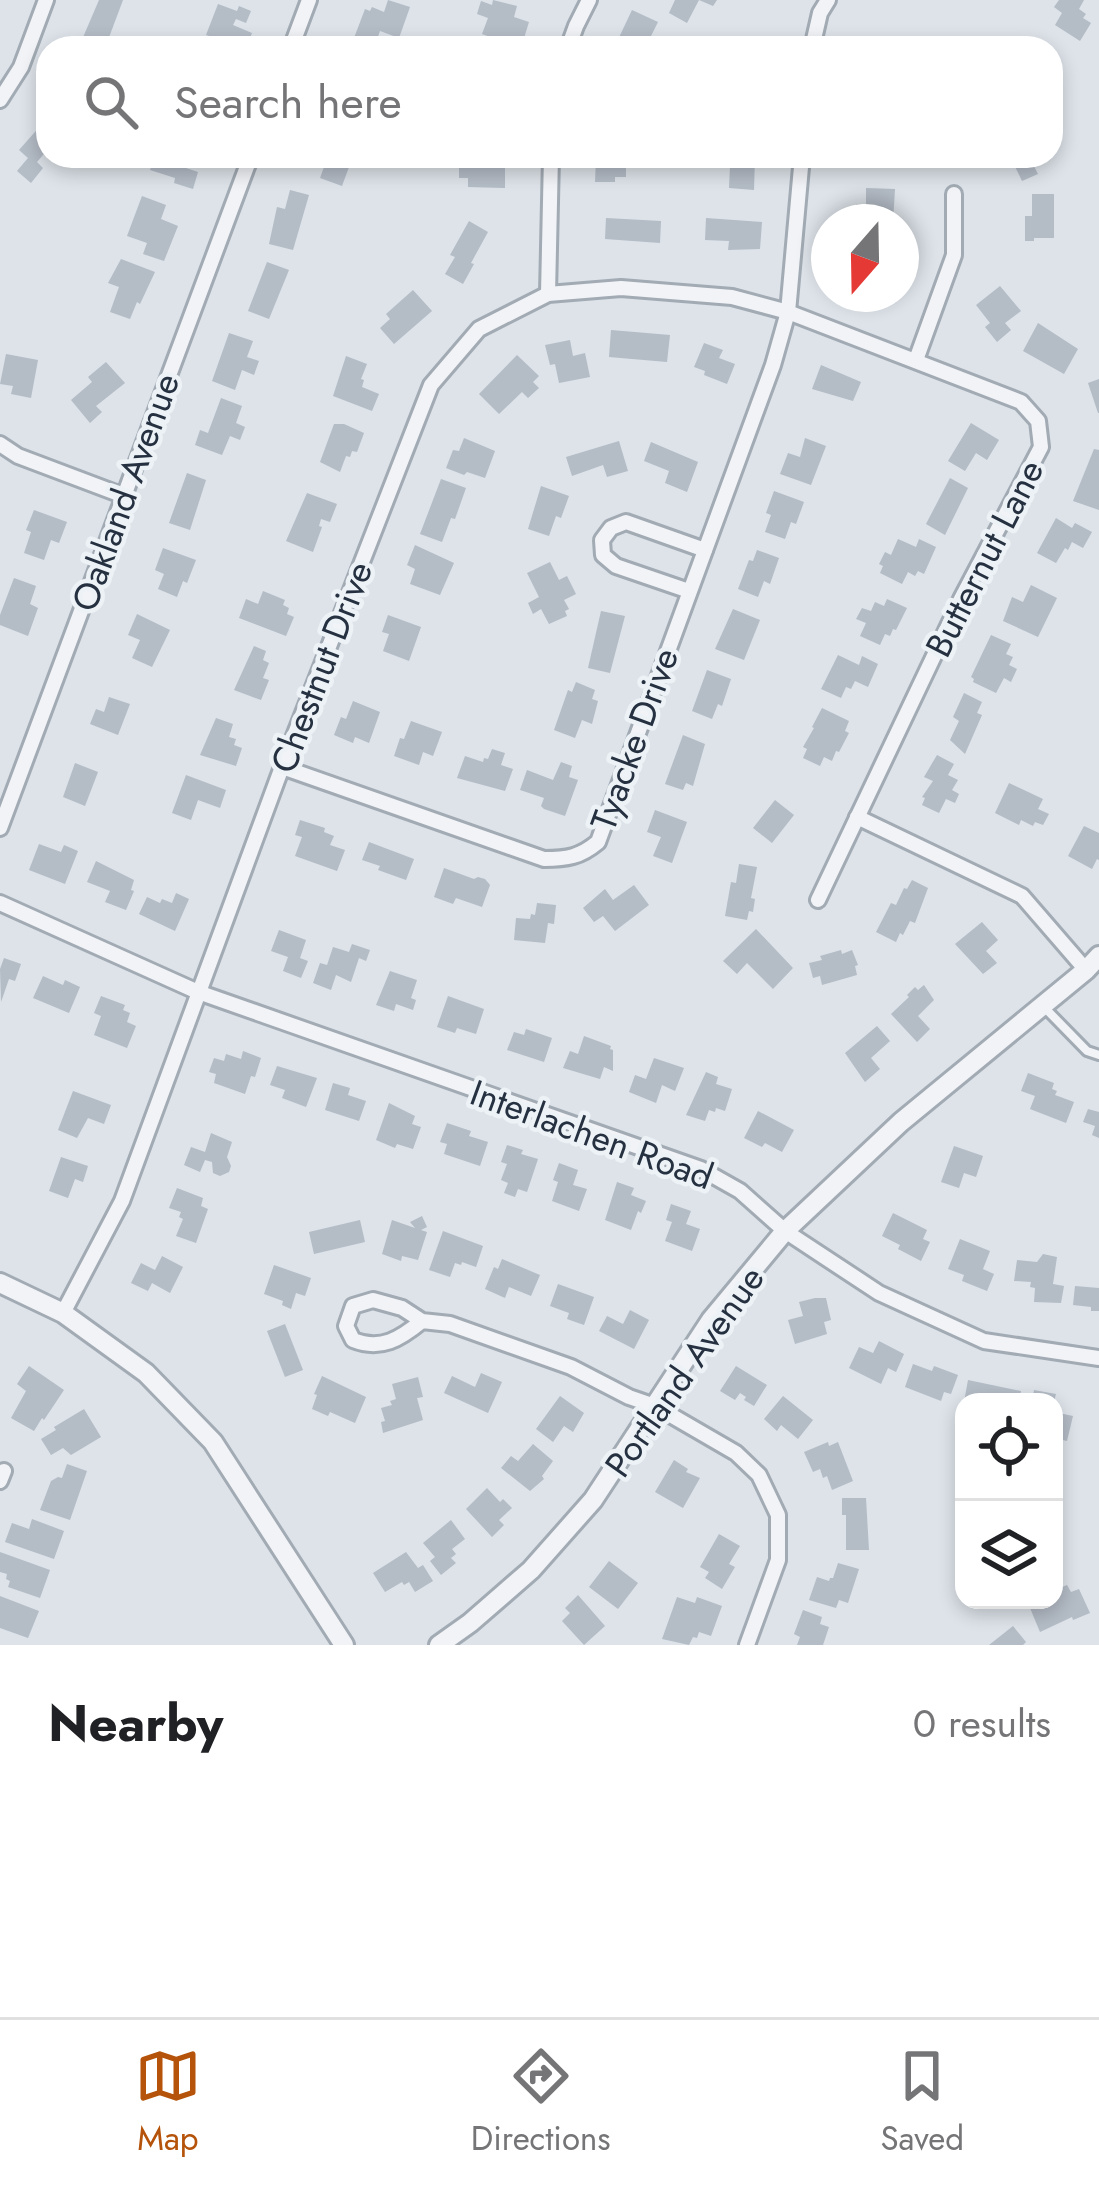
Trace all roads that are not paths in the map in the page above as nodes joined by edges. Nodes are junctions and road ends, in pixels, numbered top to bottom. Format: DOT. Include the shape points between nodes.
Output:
graph roads {
  1 [pos="46,0"];
  2 [pos="309,0"];
  3 [pos="589,0"];
  4 [pos="828,0"];
  5 [pos="296,36"];
  6 [pos="572,36"];
  7 [pos="815,36"];
  8 [pos="0,100"];
  9 [pos="247,168"];
  10 [pos="551,168"];
  11 [pos="801,168"];
  12 [pos="954,194"];
  13 [pos="548,295"];
  14 [pos="788,312"];
  15 [pos="916,360"];
  16 [pos="0,444"];
  17 [pos="124,496"];
  18 [pos="705,550"];
  19 [pos="688,591"];
  20 [pos="282,767"];
  21 [pos="857,817"];
  22 [pos="0,827"];
  23 [pos="818,900"];
  24 [pos="0,903"];
  25 [pos="1092,963"];
  26 [pos="198,992"];
  27 [pos="1042,1006"];
  28 [pos="1099,1054"];
  29 [pos="785,1231"];
  30 [pos="0,1283"];
  31 [pos="62,1312"];
  32 [pos="422,1321"];
  33 [pos="1099,1358"];
  34 [pos="656,1406"];
  35 [pos="344,1645"];
  36 [pos="439,1645"];
  37 [pos="747,1645"];
  1 -- 8 [label="street"];
  2 -- 5 [label="street"];
  3 -- 6 [label="street"];
  4 -- 7 [label="street"];
  9 -- 17 [label="street, Oakland Avenue"];
  10 -- 13 [label="street"];
  11 -- 14 [label="street, Tyacke Drive"];
  12 -- 15 [label="street" via="954,255"];
  13 -- 14 [label="street, Chestnut Drive" via="621,288 732,297"];
  13 -- 20 [label="street, Chestnut Drive" via="479,329 431,385"];
  14 -- 15 [label="street, Butternut Lane"];
  14 -- 18 [label="street, Tyacke Drive"];
  15 -- 21 [label="street, Butternut Lane" via="1021,402 1038,421 1042,447"];
  16 -- 17 [label="street"];
  17 -- 22 [label="street, Oakland Avenue"];
  18 -- 19 [label="street, Tyacke Drive"];
  18 -- 19 [label="street" via="626,522 602,540 603,555 616,566"];
  19 -- 20 [label="street, Tyacke Drive" via="598,842 583,855 544,859"];
  20 -- 26 [label="street, Chestnut Drive"];
  21 -- 23 [label="street, Butternut Lane"];
  21 -- 25 [label="street" via="1022,896"];
  24 -- 26 [label="street"];
  25 -- 27 [label="street, Portland Avenue"];
  26 -- 29 [label="street, Interlachen Road" via="701,1169"];
  26 -- 31 [label="street, Chestnut Drive" via="122,1201"];
  27 -- 28 [label="lane"];
  27 -- 29 [label="street, Portland Avenue"];
  29 -- 33 [label="street, Interlachen Road" via="879,1293 985,1341"];
  29 -- 34 [label="street, Portland Avenue" via="711,1320"];
  30 -- 31 [label="street"];
  31 -- 35 [label="street" via="146,1373 213,1442"];
  32 -- 32 [label="street" via="373,1300 353,1306 346,1326 368,1346 400,1340"];
  32 -- 34 [label="street" via="571,1367"];
  34 -- 36 [label="street, Portland Avenue" via="593,1500 531,1570"];
  34 -- 37 [label="street" via="736,1453 759,1474 778,1515 778,1560"];
}
